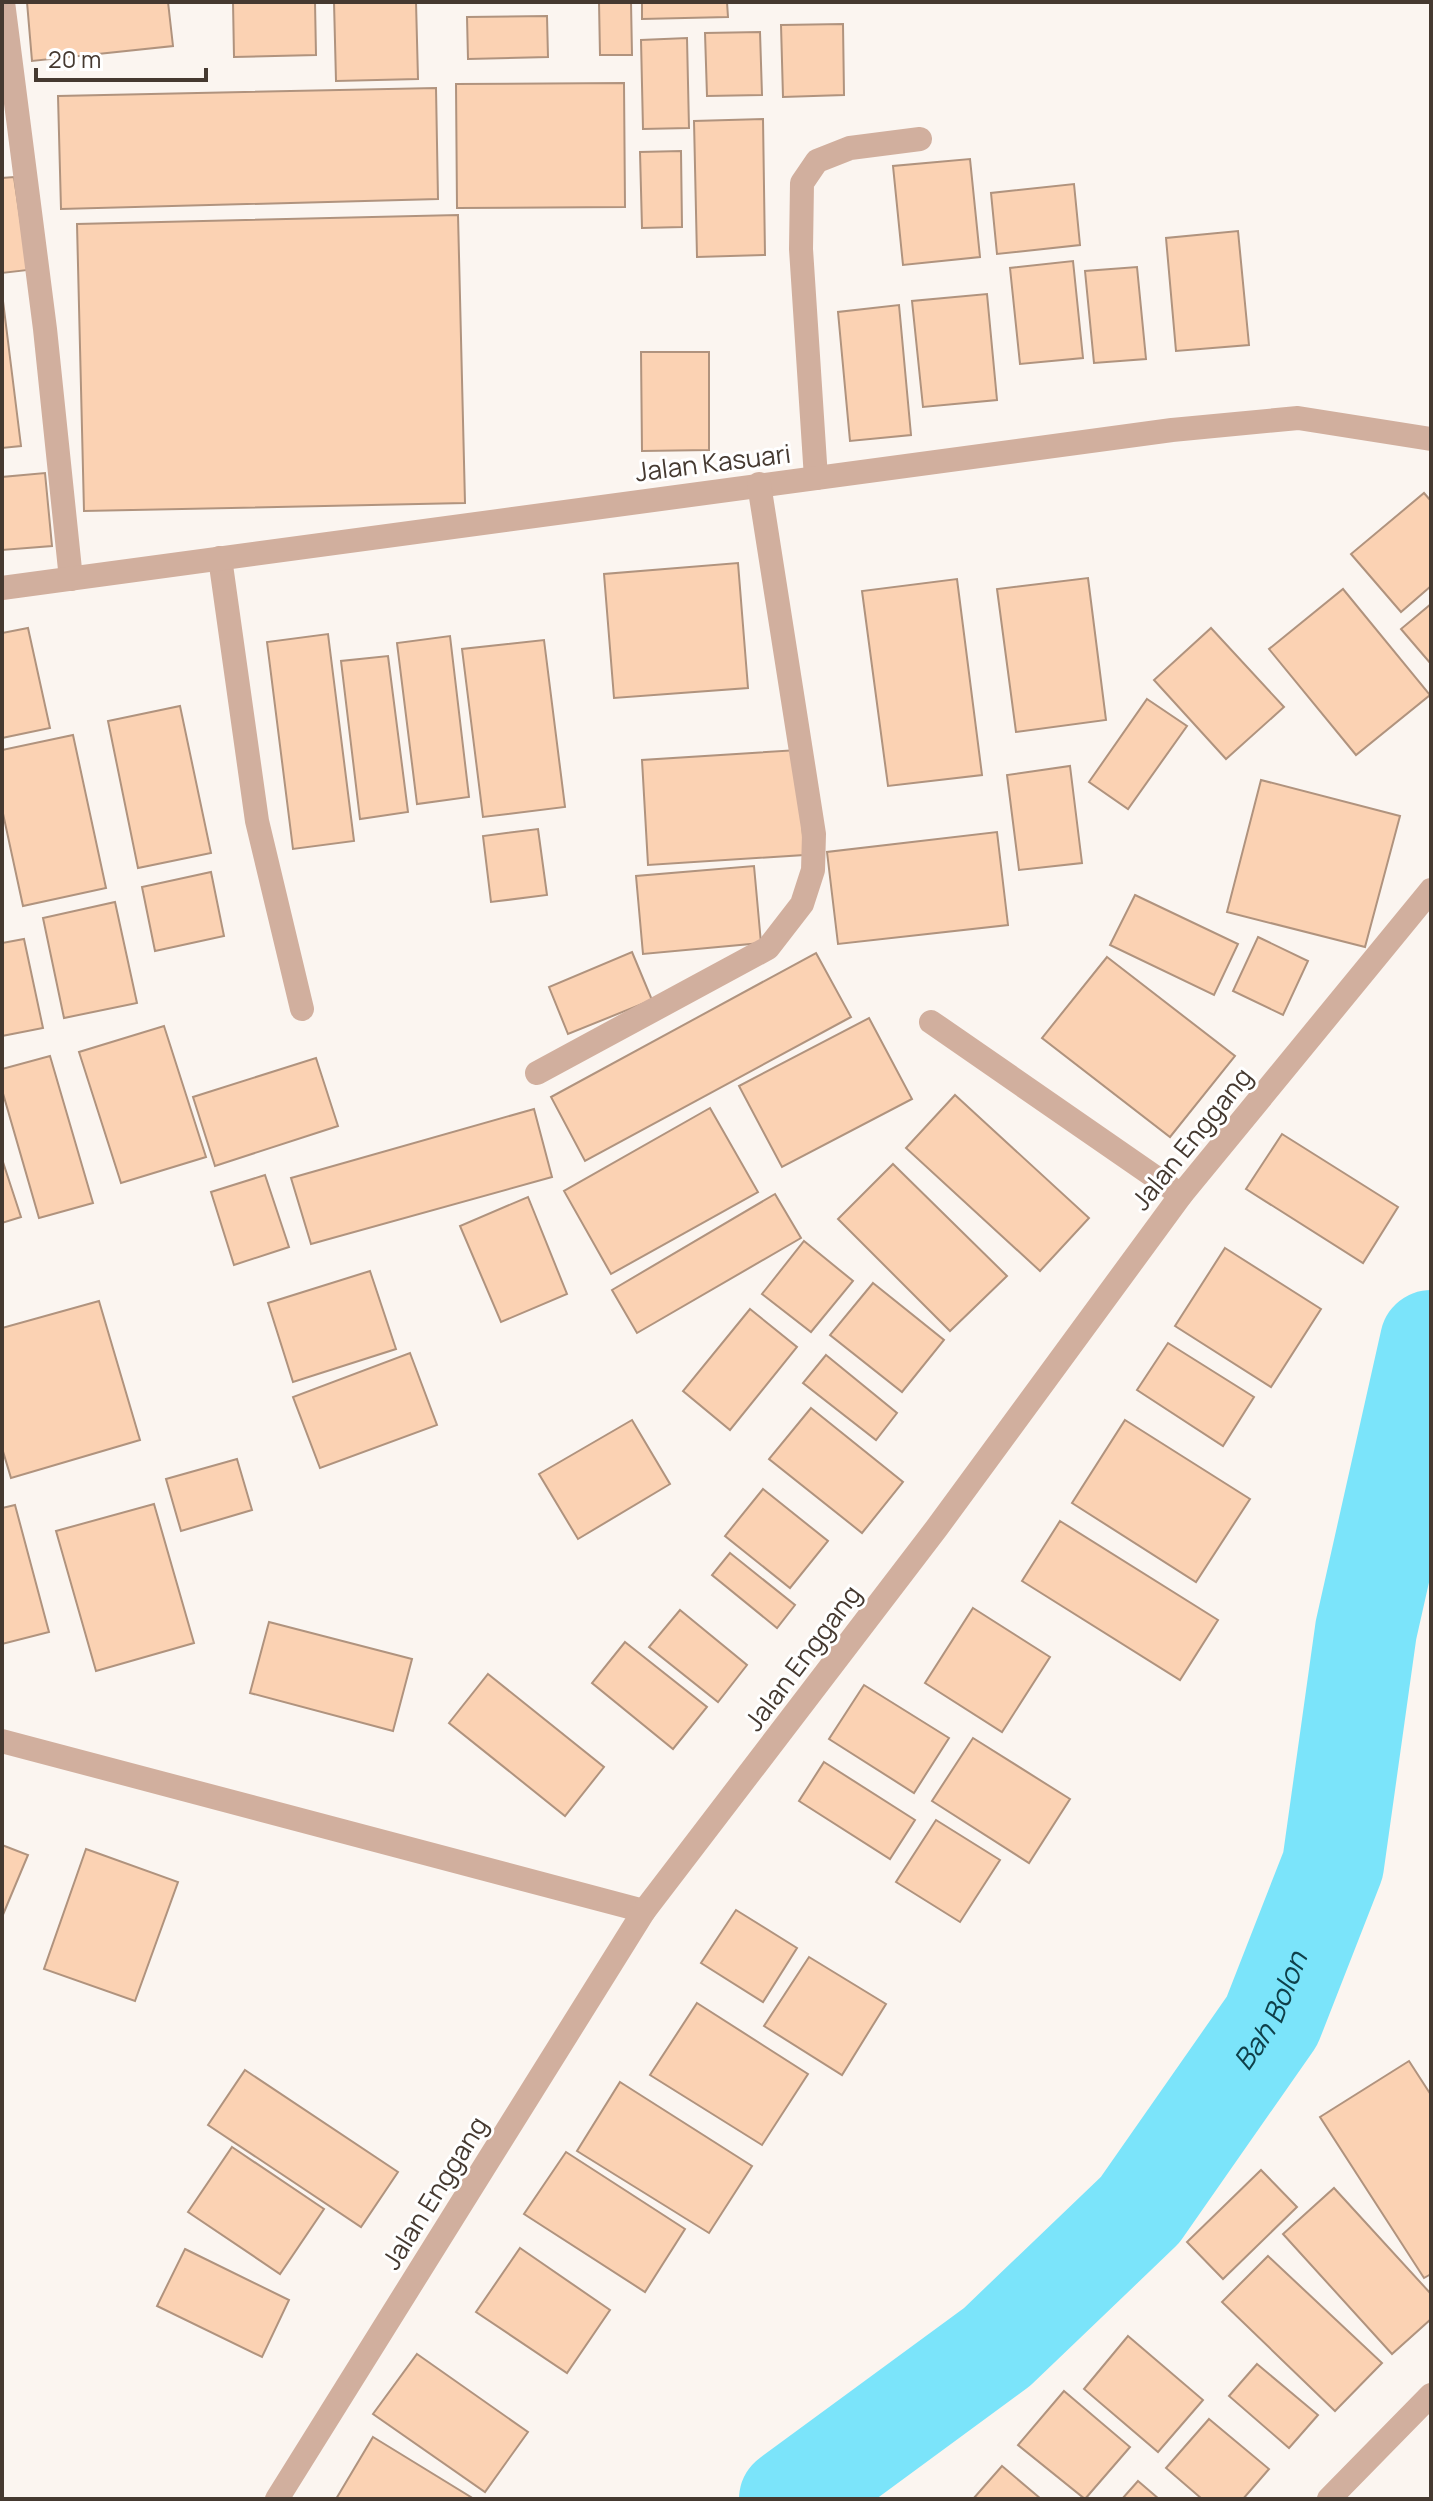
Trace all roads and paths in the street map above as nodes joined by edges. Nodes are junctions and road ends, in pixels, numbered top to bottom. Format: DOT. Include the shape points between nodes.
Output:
graph roads {
  1 [pos="3,2"];
  2 [pos="920,139"];
  3 [pos="1431,439"];
  4 [pos="816,478"];
  5 [pos="759,484"];
  6 [pos="220,558"];
  7 [pos="71,579"];
  8 [pos="2,588"];
  9 [pos="1431,890"];
  10 [pos="302,1009"];
  11 [pos="931,1022"];
  12 [pos="537,1073"];
  13 [pos="1181,1195"];
  14 [pos="2,1741"];
  15 [pos="644,1911"];
  16 [pos="1431,2395"];
  17 [pos="277,2499"];
  18 [pos="1329,2499"];
  1 -- 7 [label="street"];
  2 -- 4 [label="street" via="850,148 817,161 802,183 801,249"];
  3 -- 4 [label="street, Jalan Kasuari" via="1298,418"];
  4 -- 5 [label="street, Jalan Kasuari"];
  5 -- 6 [label="street, Jalan Kasuari"];
  5 -- 12 [label="street" via="814,834 813,870 802,904 768,948"];
  6 -- 7 [label="street, Jalan Kasuari"];
  6 -- 10 [label="street" via="257,821"];
  7 -- 8 [label="street, Jalan Kasuari"];
  9 -- 13 [label="street, Jalan Enggang"];
  11 -- 13 [label="street"];
  13 -- 15 [label="street, Jalan Enggang" via="936,1529"];
  14 -- 15 [label="street"];
  15 -- 17 [label="street, Jalan Enggang"];
  16 -- 18 [label="street"];
}
